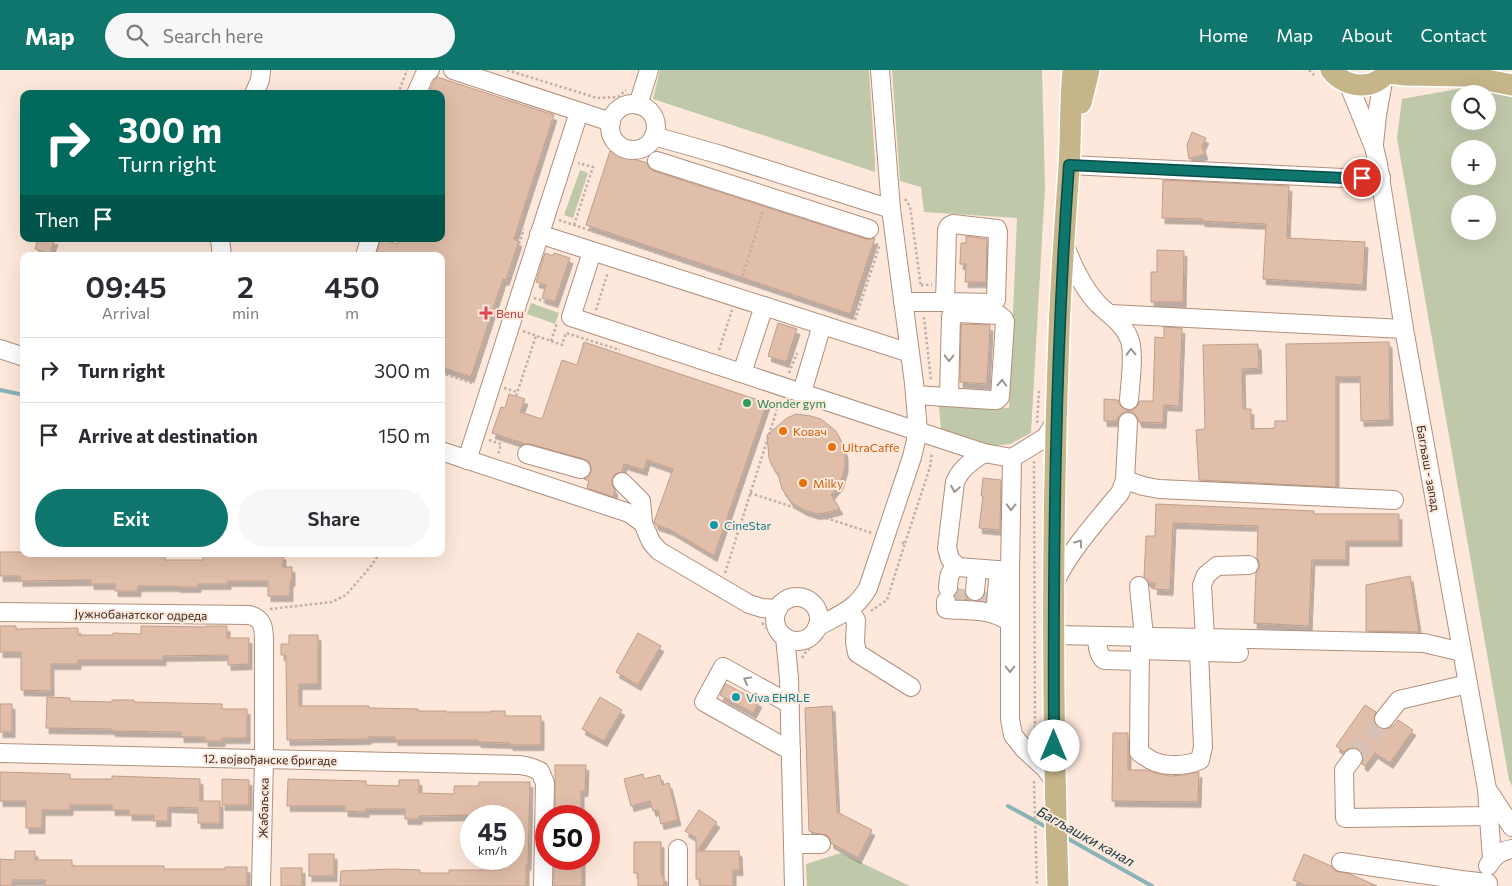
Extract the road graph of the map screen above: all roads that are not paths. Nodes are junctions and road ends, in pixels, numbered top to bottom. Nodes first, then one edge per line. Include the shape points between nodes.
1 (430, 70) edge
2 (453, 70) edge
3 (649, 70) edge
4 (880, 70) edge
5 (1073, 70) edge
6 (1088, 70) edge
7 (1331, 70) edge
8 (1387, 73) edge
9 (1459, 73) edge
10 (1348, 83) junction
11 (1512, 85) edge
12 (418, 90) edge
13 (638, 105) junction
14 (579, 112) junction
15 (611, 122) junction
16 (654, 136) junction
17 (1374, 147) junction
18 (720, 155) junction
19 (657, 161) dead end
20 (1069, 165) junction
21 (1380, 177) junction
22 (713, 179) junction
23 (820, 188) junction
24 (891, 209) junction
25 (814, 211) junction
26 (869, 229) road end
27 (532, 232) junction
28 (1064, 241) junction
29 (592, 252) junction
30 (903, 302) junction
31 (945, 302) junction
32 (764, 306) junction
33 (1110, 314) junction
34 (822, 325) junction
35 (1404, 329) junction
36 (0, 349) edge
37 (910, 353) junction
38 (20, 356) edge
39 (742, 373) junction
40 (802, 392) junction
41 (914, 395) junction
42 (949, 397) junction
43 (1129, 400) dead end
44 (1056, 420) junction
45 (1128, 422) dead end
46 (918, 431) junction
47 (1035, 444) junction
48 (984, 452) junction
49 (445, 453) edge
50 (1012, 458) junction
51 (467, 460) junction
52 (1055, 460) junction
53 (581, 469) dead end
54 (520, 477) junction
55 (1125, 480) junction
56 (622, 482) dead end
57 (1394, 500) dead end
58 (643, 523) junction
59 (1249, 565) dead end
60 (958, 567) junction
61 (993, 570) junction
62 (1054, 585) junction
63 (1139, 586) dead end
64 (748, 604) junction
65 (985, 606) junction
66 (778, 608) junction
67 (0, 612) edge
68 (846, 612) junction
69 (817, 620) junction
70 (787, 635) junction
71 (1054, 635) junction
72 (1098, 636) junction
73 (264, 641) joint
74 (1202, 645) junction
75 (1141, 646) junction
76 (1462, 652) junction
77 (1239, 653) dead end
78 (1468, 684) junction
79 (911, 687) dead end
80 (790, 704) junction
81 (1384, 719) tunnel mouth
82 (791, 751) junction
83 (0, 753) edge
84 (1353, 758) tunnel mouth
85 (264, 759) junction
86 (1055, 782) junction
87 (1487, 789) junction
88 (1489, 816) junction
89 (1512, 828) edge
90 (793, 844) junction
91 (821, 844) dead end
92 (678, 849) dead end
93 (1512, 850) edge
94 (1492, 859) junction
95 (1342, 862) dead end
96 (1488, 884) edge
97 (261, 886) edge
98 (543, 886) edge
99 (678, 886) edge
100 (794, 886) edge
101 (1058, 886) edge

1 - 12 street
2 - 14 street
3 - 13 street
4 - 24 street
5 - 20 main road
6 - 20 main road
7 - 10 main road
8 - 9 main road
8 - 10 main road via 1364,85
8 - 17 street, Багљаш - запад via 1377,115
9 - 11 main road
10 - 17 street, Багљаш - запад
13 - 15 street via 624,106 613,115
13 - 16 street via 653,117
14 - 15 street
14 - 27 street via 546,215
15 - 16 street via 614,139 629,149 646,146
16 - 18 street
17 - 21 street, Багљаш - запад
18 - 22 street
18 - 23 street
19 - 22 street
20 - 21 street
20 - 28 main road
21 - 35 street, Багљаш - запад
22 - 25 street
23 - 24 street
23 - 25 street
24 - 30 street
25 - 26 street
27 - 29 street
27 - 51 street via 510,327
28 - 33 street via 1084,286
28 - 44 main road
29 - 32 street via 738,289
29 - 39 street via 571,317 589,332
30 - 31 street
30 - 37 street
31 - 31 street via 996,300 997,229 949,226
32 - 34 street
32 - 39 street
33 - 35 street
43 -> 33 street via 1130,339
34 - 37 street
34 - 40 street
35 - 76 street, Багљаш - запад
36 - 38 street
37 - 41 street
39 - 40 street
40 - 46 street
41 - 42 street
41 - 46 street
42 -> 42 street via 992,400 1000,397 1005,322 1002,317 956,313 951,316
44 - 47 street via 1046,437
44 - 52 main road
45 - 55 street
46 - 48 street
46 - 68 street via 868,588 861,600
47 - 50 street
47 - 52 street via 1046,445
48 - 50 street
48 -> 60 street via 962,469 955,482 947,548 950,559
49 - 51 street
50 -> 61 street
51 - 54 street
52 - 62 main road
53 - 54 street via 528,451
54 - 58 street via 629,513
55 - 57 street via 1159,489
62 -> 55 street via 1077,545 1120,493
56 - 58 street via 640,501
58 - 64 street via 650,542 659,551
59 - 74 street via 1217,566 1206,575 1202,585
60 - 61 street
60 - 65 street via 952,598
61 - 65 street
61 - 65 street
62 - 71 main road
63 - 75 street
64 - 66 street
64 - 70 street
65 -> 86 street via 1013,735
66 - 69 street via 786,600 807,600 815,608
66 - 70 street via 776,614
67 - 73 street, Јужнобанатског одреда via 252,615 263,625
68 - 69 street
68 - 79 street via 856,620 857,653
69 - 70 street via 810,636
70 - 80 street
71 - 72 street
71 - 86 main road
72 - 75 street
72 - 75 street via 1098,650 1104,660
73 - 85 street, Жабаљска
74 - 75 street
74 - 75 street via 1203,747 1200,760 1191,764 1164,764 1139,752
74 - 76 street via 1424,643
74 - 77 street
76 - 78 street, Багљаш - запад
78 - 81 street via 1399,700
78 - 87 street, Багљаш - запад
80 - 82 street
80 -> 82 street via 723,667 704,702
82 - 90 street
83 - 85 street, 12. војвођанске бригаде
84 - 88 street via 1344,770 1345,818
85 - 97 street, Жабаљска
85 - 98 street, 12. војвођанске бригаде via 520,765 540,771 545,783
86 - 101 main road
87 - 88 street, Багљаш - запад
87 - 89 street, Багљаш - запад
88 - 94 street, Багљаш - запад
90 - 91 street
90 - 100 street
92 - 99 street
93 - 94 street via 1497,854
94 - 96 street, Багљаш - запад via 1486,874
95 - 96 street

